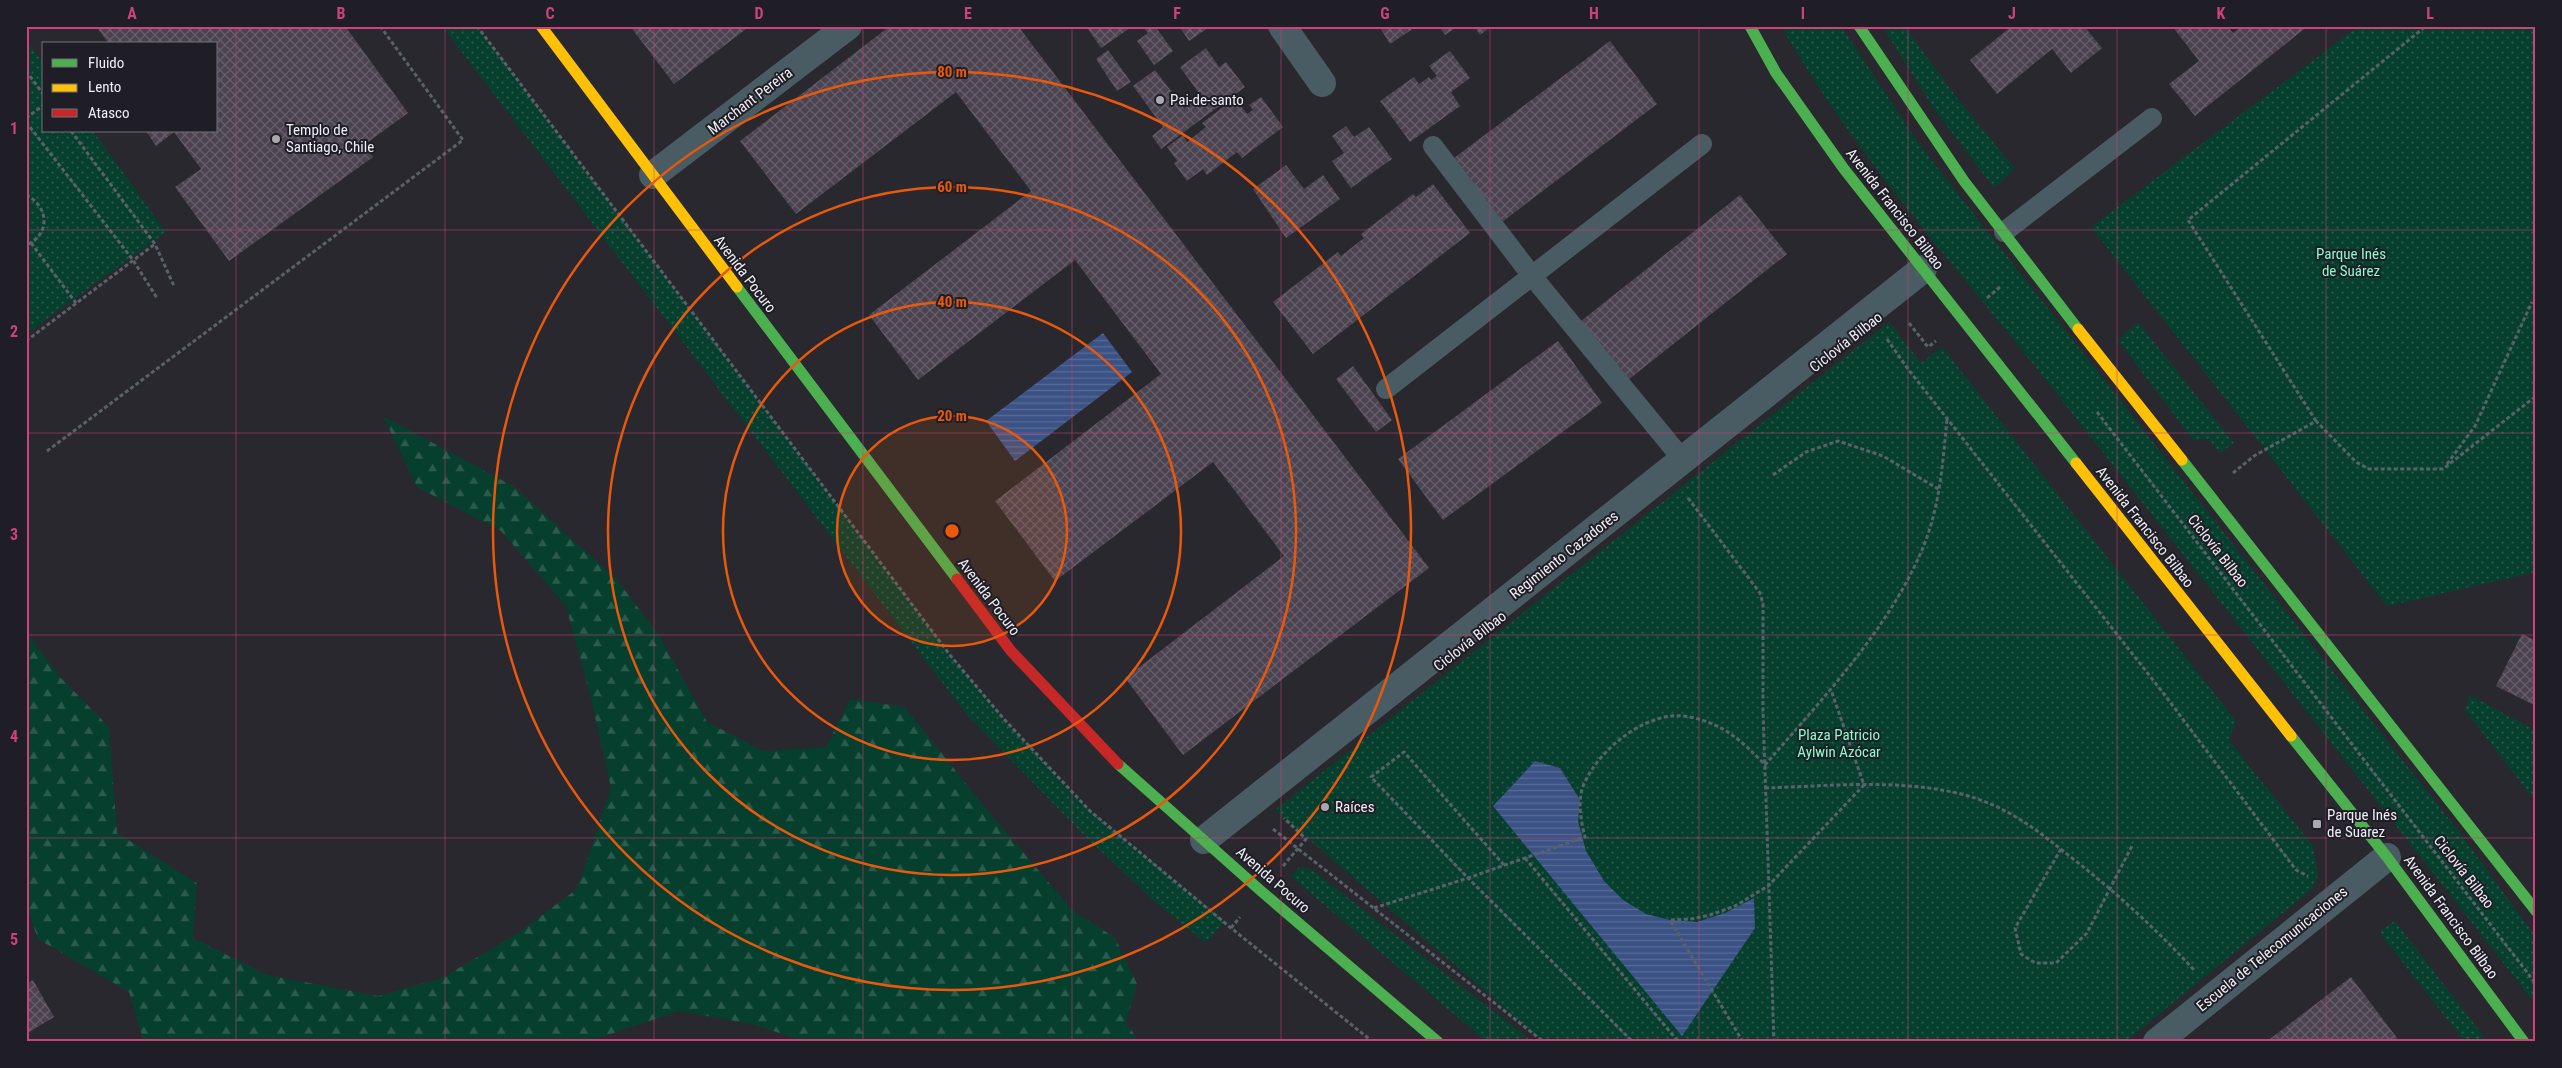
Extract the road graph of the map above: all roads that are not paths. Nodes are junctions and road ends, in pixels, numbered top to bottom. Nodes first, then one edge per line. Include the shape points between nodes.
1 (541, 26) edge
2 (848, 26) edge
3 (1282, 26) edge
4 (1750, 26) edge
5 (1859, 26) edge
6 (1322, 83) dead end
7 (2152, 118) dead end
8 (1702, 144) dead end
9 (1433, 146) dead end
10 (652, 175) junction
11 (2004, 232) junction
12 (1923, 269) junction
13 (1532, 276) junction
14 (1386, 389) dead end
15 (1675, 466) junction
16 (1204, 840) junction
17 (2388, 857) junction
18 (2536, 911) edge
19 (1438, 1042) edge
20 (2157, 1042) edge
21 (2524, 1042) edge

1 - 10 main road, Avenida Pocuro
2 - 10 street, Marchant Pereira
3 - 6 street
4 - 12 main road, Avenida Francisco Bilbao via 1809,122
5 - 11 main road via 1921,122
7 - 11 lane
8 - 13 lane
9 - 13 lane
10 - 16 main road, Avenida Pocuro via 1011,651 1104,750
11 - 18 main road
12 - 15 street, Regimiento Cazadores
12 - 17 main road, Avenida Francisco Bilbao
13 - 14 lane
13 - 15 lane
15 - 16 street, Regimiento Cazadores
16 - 19 main road, Avenida Pocuro
17 - 20 street, Escuela de Telecomunicaciones
17 - 21 main road, Avenida Francisco Bilbao

